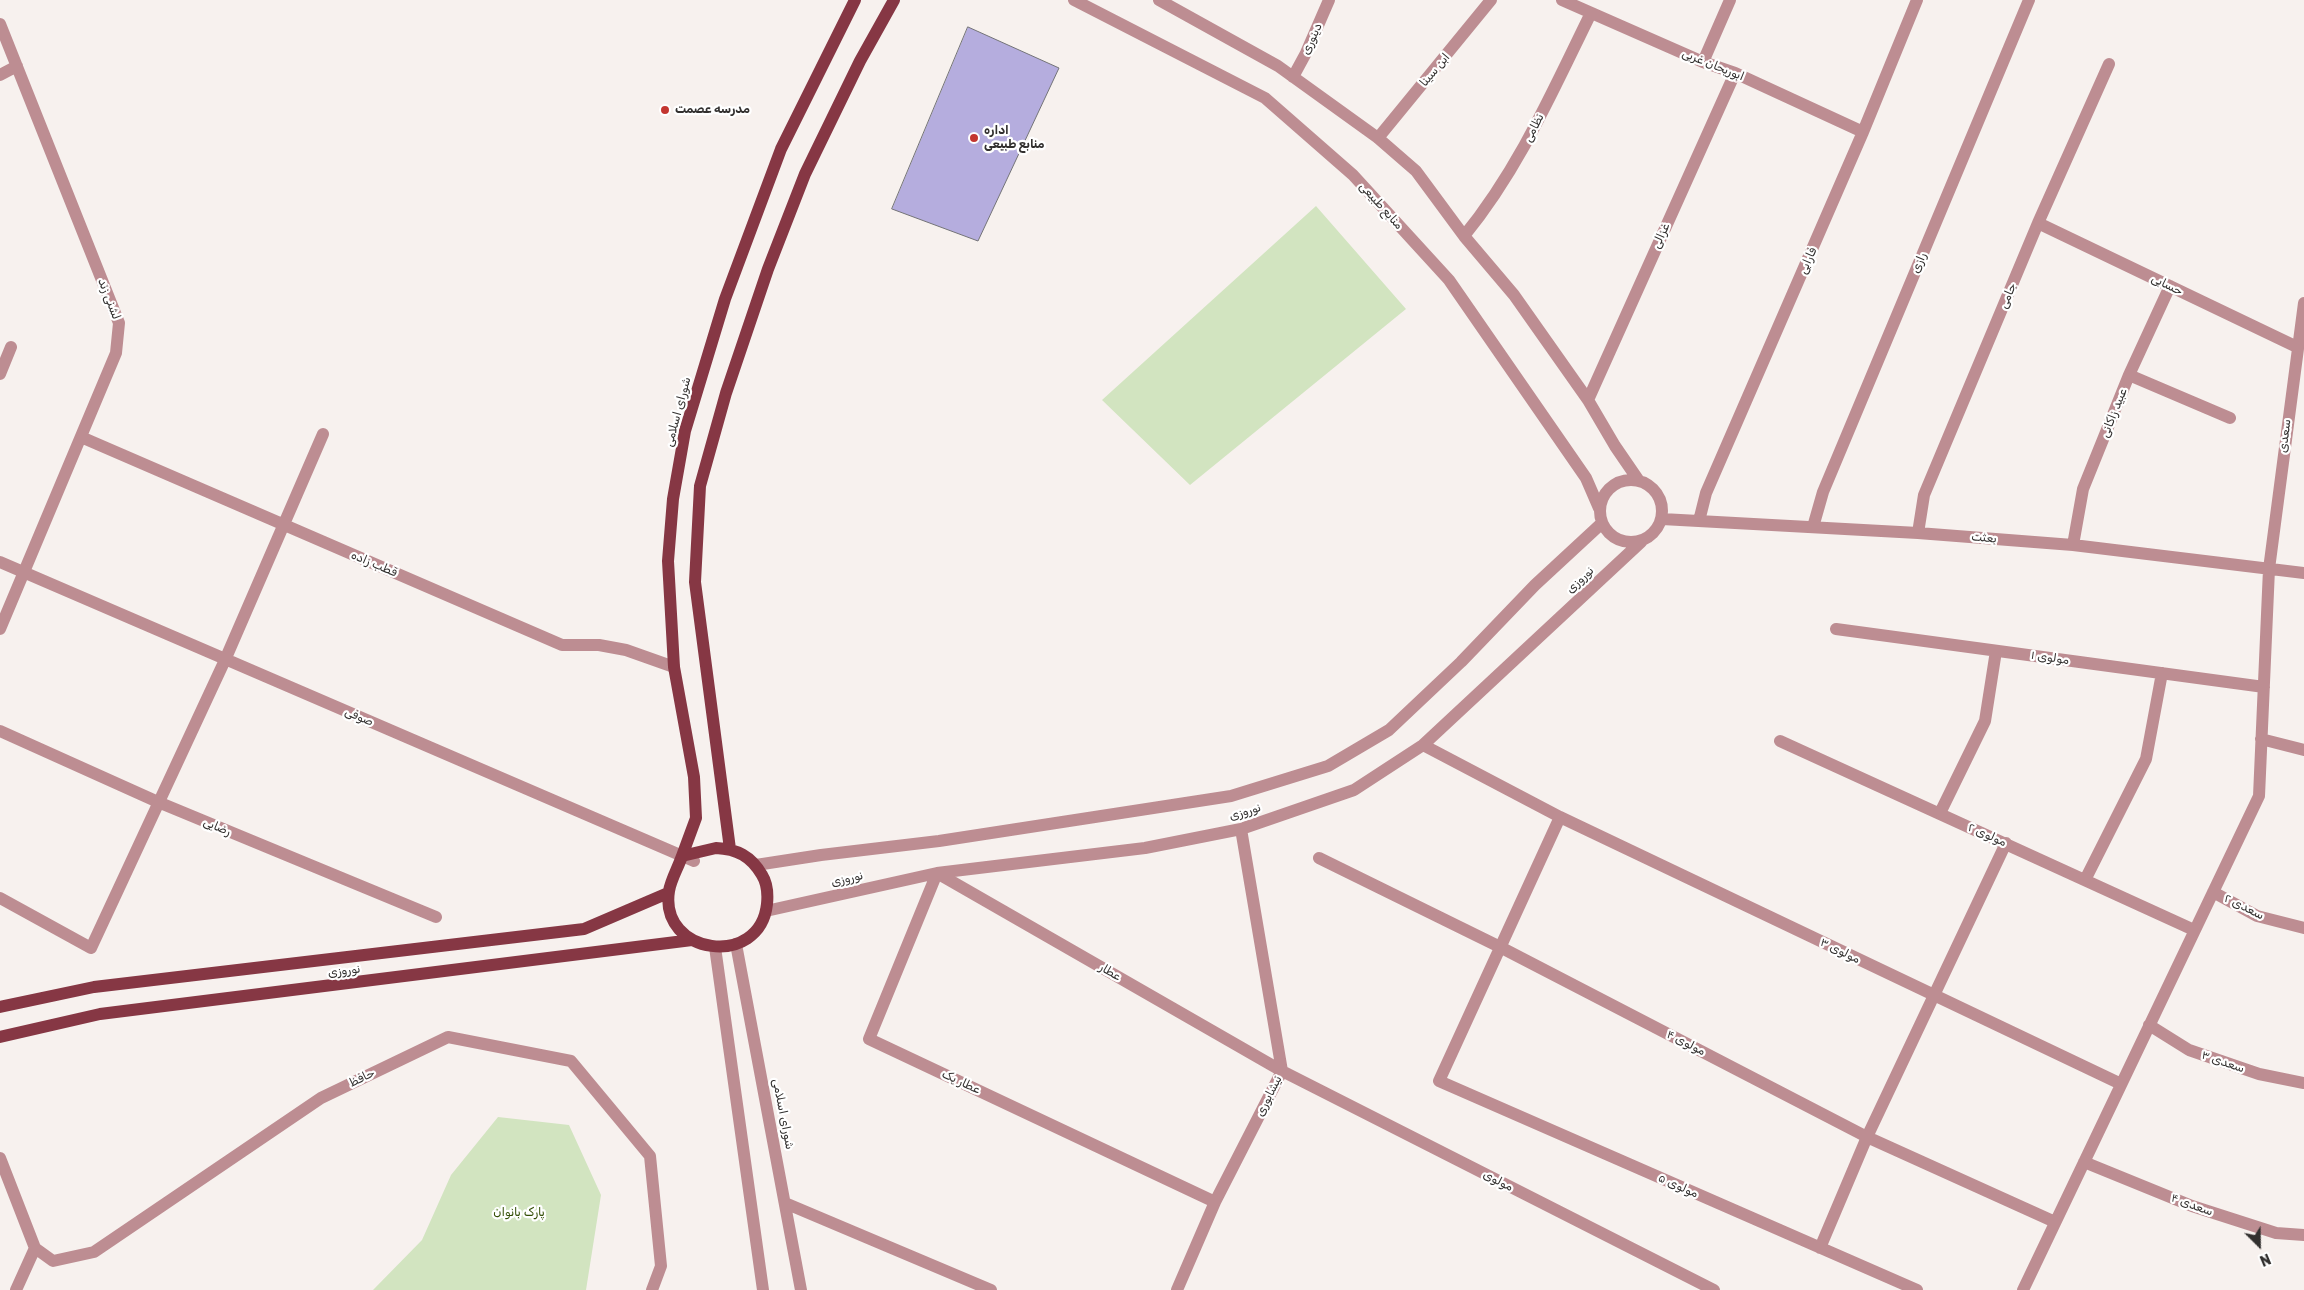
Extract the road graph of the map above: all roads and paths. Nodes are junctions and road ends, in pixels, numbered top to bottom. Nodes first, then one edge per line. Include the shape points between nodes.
1 (855, 0) edge
2 (894, 0) edge
3 (1074, 0) edge
4 (1159, 0) edge
5 (1330, 0) edge
6 (1491, 0) edge
7 (1562, 0) edge
8 (1730, 0) edge
9 (1917, 0) edge
10 (2029, 0) edge
11 (1591, 13) junction
12 (0, 24) edge
13 (1704, 62) junction
14 (2109, 64) dead end
15 (17, 66) junction
16 (1735, 72) junction
17 (0, 75) edge
18 (1293, 77) junction
19 (1863, 132) junction
20 (1378, 138) junction
21 (2038, 223) junction
22 (1464, 236) junction
23 (2170, 286) junction
24 (2304, 303) edge
25 (11, 347) dead end
26 (2296, 347) junction
27 (0, 374) edge
28 (2129, 375) junction
29 (1588, 400) junction
30 (2230, 418) dead end
31 (323, 434) dead end
32 (81, 437) junction
33 (1639, 480) junction
34 (1600, 508) junction
35 (1662, 519) junction
36 (1699, 521) junction
37 (1602, 524) junction
38 (283, 525) junction
39 (1813, 527) junction
40 (1918, 533) junction
41 (1641, 542) junction
42 (2072, 545) junction
43 (0, 562) edge
44 (2268, 569) junction
45 (24, 573) junction
46 (2304, 573) edge
47 (0, 629) edge
48 (1836, 630) dead end
49 (1996, 651) junction
50 (225, 660) junction
51 (674, 667) junction
52 (2162, 673) junction
53 (2264, 687) junction
54 (0, 730) edge
55 (2261, 739) junction
56 (1780, 741) dead end
57 (1423, 745) junction
58 (2304, 750) edge
59 (158, 802) junction
60 (1940, 813) junction
61 (1560, 817) junction
62 (1241, 828) junction
63 (2006, 843) junction
64 (730, 849) junction
65 (1319, 858) dead end
66 (688, 859) junction
67 (756, 865) junction
68 (937, 873) junction
69 (2086, 880) junction
70 (2213, 892) junction
71 (668, 893) junction
72 (0, 898) edge
73 (766, 911) junction
74 (436, 918) dead end
75 (2304, 928) edge
76 (2194, 930) junction
77 (692, 940) junction
78 (736, 944) junction
79 (715, 947) junction
80 (1500, 947) junction
81 (1933, 996) junction
82 (0, 1007) edge
83 (2149, 1025) junction
84 (0, 1037) edge
85 (1282, 1072) junction
86 (2304, 1083) edge
87 (2121, 1084) junction
88 (1867, 1137) junction
89 (0, 1158) edge
90 (2084, 1162) junction
91 (2, 1172) edge
92 (1215, 1202) junction
93 (785, 1203) junction
94 (2055, 1222) junction
95 (2304, 1235) edge
96 (35, 1248) junction
97 (1820, 1248) junction
98 (16, 1290) edge
99 (652, 1290) edge
100 (763, 1290) edge
101 (801, 1290) edge
102 (991, 1290) edge
103 (1178, 1290) edge
104 (1714, 1290) edge
105 (1916, 1290) edge
106 (2023, 1290) edge

1 - 51 main road, شورای اسلامی via 782,150 725,299 685,431 673,499 668,561
2 - 64 main road via 860,61 806,174 768,269 726,393 700,486 695,582
3 - 34 street, منابع طبیعی via 1264,98 1353,175 1449,280 1586,478
4 - 18 street
5 - 18 street, دینوری
6 - 20 street, ابن سینا
7 - 11 street, ابوریحان غربی
8 - 13 street
9 - 19 street, فارابی
10 - 39 street, رازی via 1823,492
11 - 13 street, ابوریحان غربی
11 - 22 street, نظامی via 1526,144 1487,208
12 - 15 street, لشنی زند
13 - 16 street, ابوریحان غربی
14 - 21 street, جامی
15 - 17 street
15 - 32 street, لشنی زند via 119,323 116,354
16 - 19 street, ابوریحان غربی
16 - 29 street, غزالی
18 - 20 street
19 - 36 street, فارابی via 1706,493
20 - 22 street via 1416,171
21 - 23 street, حسابی
21 - 40 street, جامی via 1924,494
22 - 29 street via 1514,295
23 - 26 street, حسابی
23 - 28 street, عبید زاکانی
24 - 26 street, سعدی
25 - 27 street
26 - 44 street, سعدی
28 - 30 street
28 - 42 street, عبید زاکانی via 2083,489
29 - 33 street
31 - 38 street
32 - 38 street, قطب زاده
32 - 45 street, لشنی زند
33 - 34 street via 1613,485 1604,495
33 - 35 street via 1658,495 1663,507
34 - 37 street
35 - 36 street, بعثت
35 - 41 street via 1658,529
36 - 39 street, بعثت
37 - 41 street via 1611,536 1625,542
37 - 67 street, نوروزی via 1534,585 1461,662 1389,730 1328,766 1231,796 939,841
38 - 50 street
38 - 51 street, قطب زاده via 562,645 599,645 626,650
39 - 40 street, بعثت
40 - 42 street, بعثت
41 - 57 street, نوروزی
42 - 44 street, بعثت
43 - 45 street, صوفی
44 - 46 street, بعثت
44 - 53 street, سعدی
45 - 47 street, لشنی زند
45 - 50 street, صوفی
48 - 49 street, مولوی ۱
49 - 52 street, مولوی ۱
49 - 60 street via 1985,721
50 - 59 street
50 - 66 street, صوفی
51 - 66 main road, شورای اسلامی via 696,801
52 - 53 street, مولوی ۱
52 - 69 street via 2146,759
53 - 55 street, سعدی
54 - 59 street, رضایی
55 - 58 street
55 - 70 street, سعدی via 2258,796
56 - 60 street, مولوی ۲
57 - 61 street, مولوی ۳
57 - 62 street, نوروزی via 1354,790
59 - 72 street via 91,948
59 - 74 street, رضایی
60 - 63 street, مولوی ۲
61 - 80 street
61 - 81 street, مولوی ۳
62 - 68 street, نوروزی via 1146,848
62 - 85 street, نیشابوری
63 - 69 street, مولوی ۲
63 - 81 street
64 - 66 main road via 716,848
64 - 67 main road via 744,854
65 - 80 street, مولوی ۴
66 - 71 main road via 671,879
67 - 73 main road via 765,879
68 - 73 street, نوروزی
68 - 85 street, عطار
68 - 92 street, عطار یک via 869,1039
69 - 76 street, مولوی ۲
70 - 75 street, سعدی ۲ via 2257,916
70 - 76 street, سعدی
71 - 77 main road via 674,920 681,932
71 - 82 main road, نوروزی via 584,929 94,987
73 - 78 main road via 750,936
76 - 83 street, سعدی
77 - 79 main road
77 - 84 main road, نوروزی via 100,1014
78 - 79 main road
78 - 93 street, شورای اسلامی
79 - 100 street
80 - 88 street, مولوی ۴
80 - 97 street, مولوی ۵ via 1439,1081
81 - 87 street, مولوی ۳
81 - 88 street
83 - 86 street, سعدی ۳ via 2189,1050 2259,1074
83 - 87 street, سعدی
85 - 92 street, نیشابوری
85 - 104 street, مولوی
87 - 90 street, سعدی
88 - 94 street, مولوی ۴
88 - 97 street
89 - 91 street
90 - 94 street, سعدی
90 - 95 street, سعدی ۴ via 2192,1206 2276,1233
91 - 96 street
92 - 103 street, نیشابوری
93 - 101 street, شورای اسلامی
93 - 102 street
94 - 106 street, سعدی
96 - 98 street
96 - 99 street, حافظ via 53,1261 94,1252 321,1098 448,1037 571,1061 650,1156 661,1266
97 - 105 street, مولوی ۵

